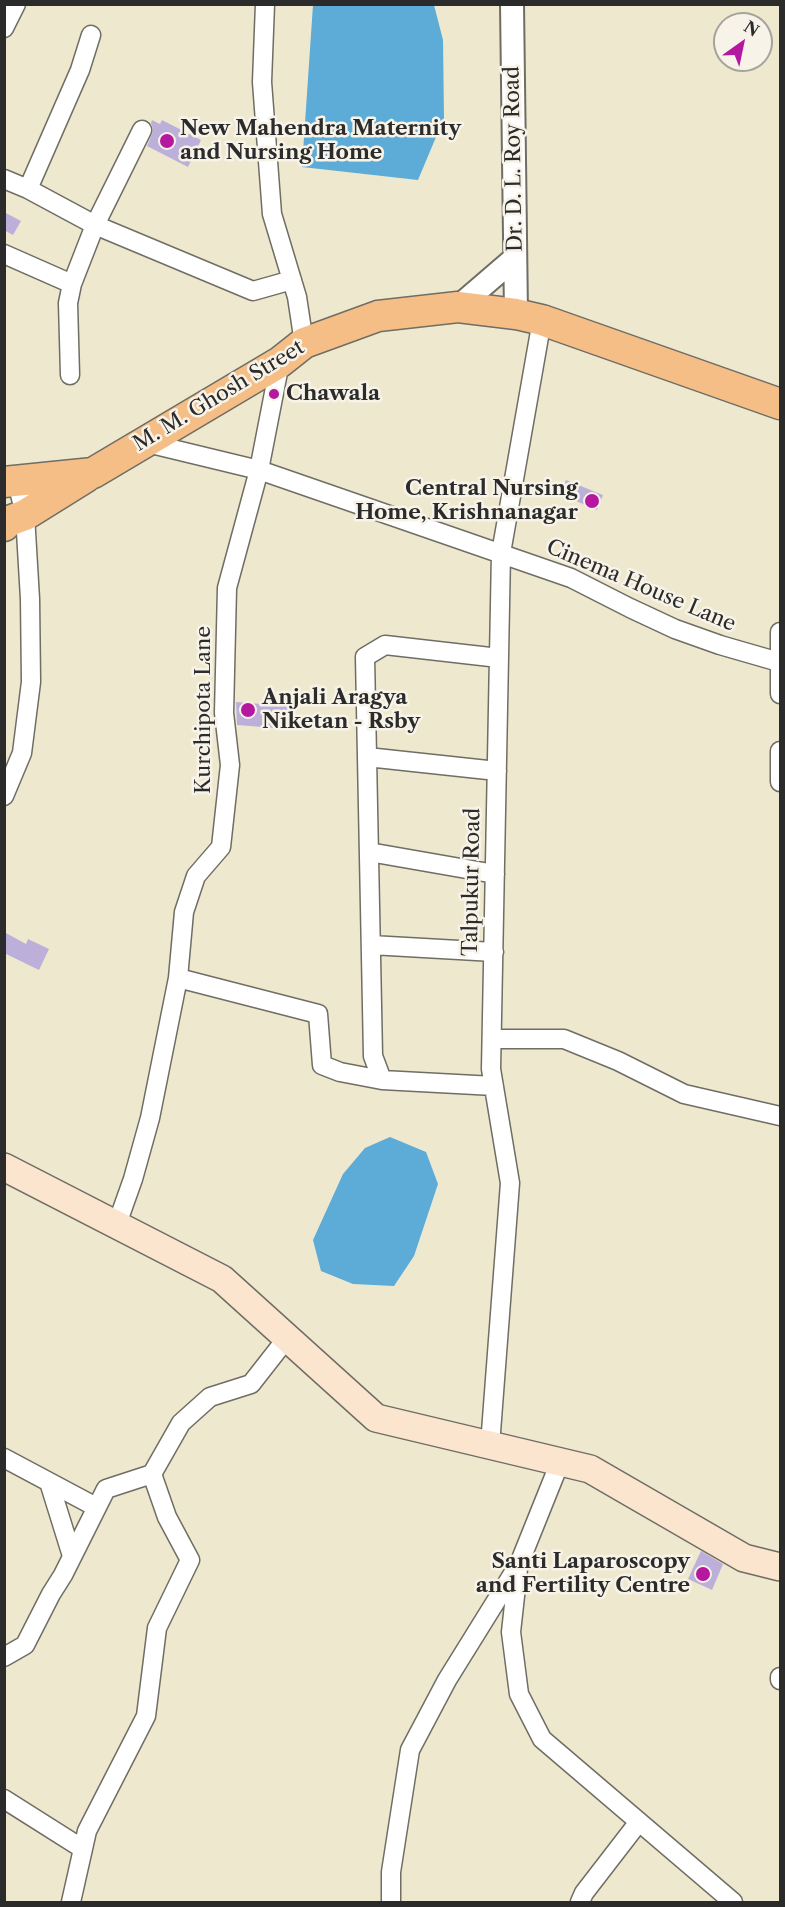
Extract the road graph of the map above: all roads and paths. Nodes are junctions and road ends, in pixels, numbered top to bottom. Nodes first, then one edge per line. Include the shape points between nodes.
1 (16, 4) edge
2 (265, 4) edge
3 (512, 4) edge
4 (4, 28) edge
5 (91, 35) dead end
6 (142, 130) dead end
7 (4, 179) edge
8 (28, 189) junction
9 (95, 225) junction
10 (4, 254) edge
11 (515, 258) junction
12 (292, 280) junction
13 (72, 284) junction
14 (458, 307) junction
15 (529, 317) junction
16 (304, 343) junction
17 (280, 362) junction
18 (69, 375) dead end
19 (780, 404) edge
20 (143, 442) junction
21 (259, 470) junction
22 (93, 473) junction
23 (11, 482) edge
24 (15, 521) edge
25 (501, 553) junction
26 (780, 632) edge
27 (499, 658) junction
28 (779, 662) edge
29 (780, 694) edge
30 (780, 751) edge
31 (367, 757) junction
32 (497, 771) junction
33 (780, 782) edge
34 (4, 796) edge
35 (369, 852) junction
36 (495, 874) junction
37 (371, 945) junction
38 (494, 952) junction
39 (178, 978) junction
40 (492, 1039) junction
41 (382, 1080) junction
42 (494, 1086) junction
43 (780, 1116) edge
44 (4, 1167) edge
45 (117, 1224) junction
46 (287, 1338) junction
47 (490, 1445) junction
48 (4, 1458) edge
49 (560, 1462) junction
50 (152, 1474) junction
51 (49, 1482) junction
52 (96, 1507) junction
53 (72, 1556) junction
54 (519, 1564) junction
55 (780, 1567) edge
56 (4, 1657) edge
57 (4, 1799) edge
58 (638, 1823) junction
59 (83, 1849) junction
60 (71, 1902) edge
61 (391, 1902) edge
62 (580, 1902) edge
63 (733, 1902) edge

1 - 4 street
2 - 12 street via 262,82 272,214
3 - 11 street, Dr. D. L. Roy Road
5 - 8 street via 80,70
6 - 9 street
7 - 8 street
8 - 9 street
9 - 12 street via 253,291
9 - 13 street
10 - 13 street
11 - 14 street
11 - 15 street, Dr. D. L. Roy Road
12 - 16 street
13 - 18 street via 68,303
14 - 15 main road, M. M. Ghosh Street
14 - 16 main road, M. M. Ghosh Street via 378,316
15 - 19 main road, M. M. Ghosh Street
15 - 25 street, Talpukur Road
16 - 17 main road, M. M. Ghosh Street
17 - 20 main road, M. M. Ghosh Street
17 - 21 street, Kurchipota Lane
20 - 21 street, Cinema House Lane
20 - 22 main road, M. M. Ghosh Street
21 - 25 street, Cinema House Lane
21 - 39 street, Kurchipota Lane via 227,588 224,713 230,765 221,848 196,876 184,912
22 - 23 main road, M. M. Ghosh Street
22 - 24 main road
23 - 24 street
24 - 34 street via 30,599 31,682 22,753
25 - 27 street, Talpukur Road
25 - 28 street, Cinema House Lane via 571,578 675,629
26 - 28 street
27 - 31 street via 384,645 365,657
27 - 32 street, Talpukur Road
28 - 29 street
30 - 33 street
31 - 32 street
31 - 35 street
32 - 36 street, Talpukur Road
35 - 36 street
35 - 37 street
36 - 38 street, Talpukur Road
37 - 38 street
37 - 41 street via 373,1056
38 - 40 street, Talpukur Road
39 - 41 street via 318,1014 322,1065
39 - 45 street, Kurchipota Lane via 150,1118
40 - 42 street, Talpukur Road
40 - 43 street via 564,1039 684,1094
41 - 42 street
42 - 47 street, Talpukur Road via 510,1183
44 - 45 main road
45 - 46 main road via 222,1279
46 - 47 main road via 376,1418
46 - 50 street via 251,1384 210,1396 181,1423
47 - 49 main road
48 - 51 street
49 - 54 street
49 - 55 main road via 591,1469 744,1558
50 - 52 street via 106,1489
50 - 59 street via 167,1517 190,1560 157,1628 146,1716 87,1831
51 - 52 street
51 - 53 street
52 - 53 street
53 - 56 street via 25,1645
54 - 58 street via 512,1632 519,1694 542,1739
54 - 61 street via 447,1680 410,1750 391,1872
57 - 59 street
58 - 62 street
58 - 63 street
59 - 60 street

